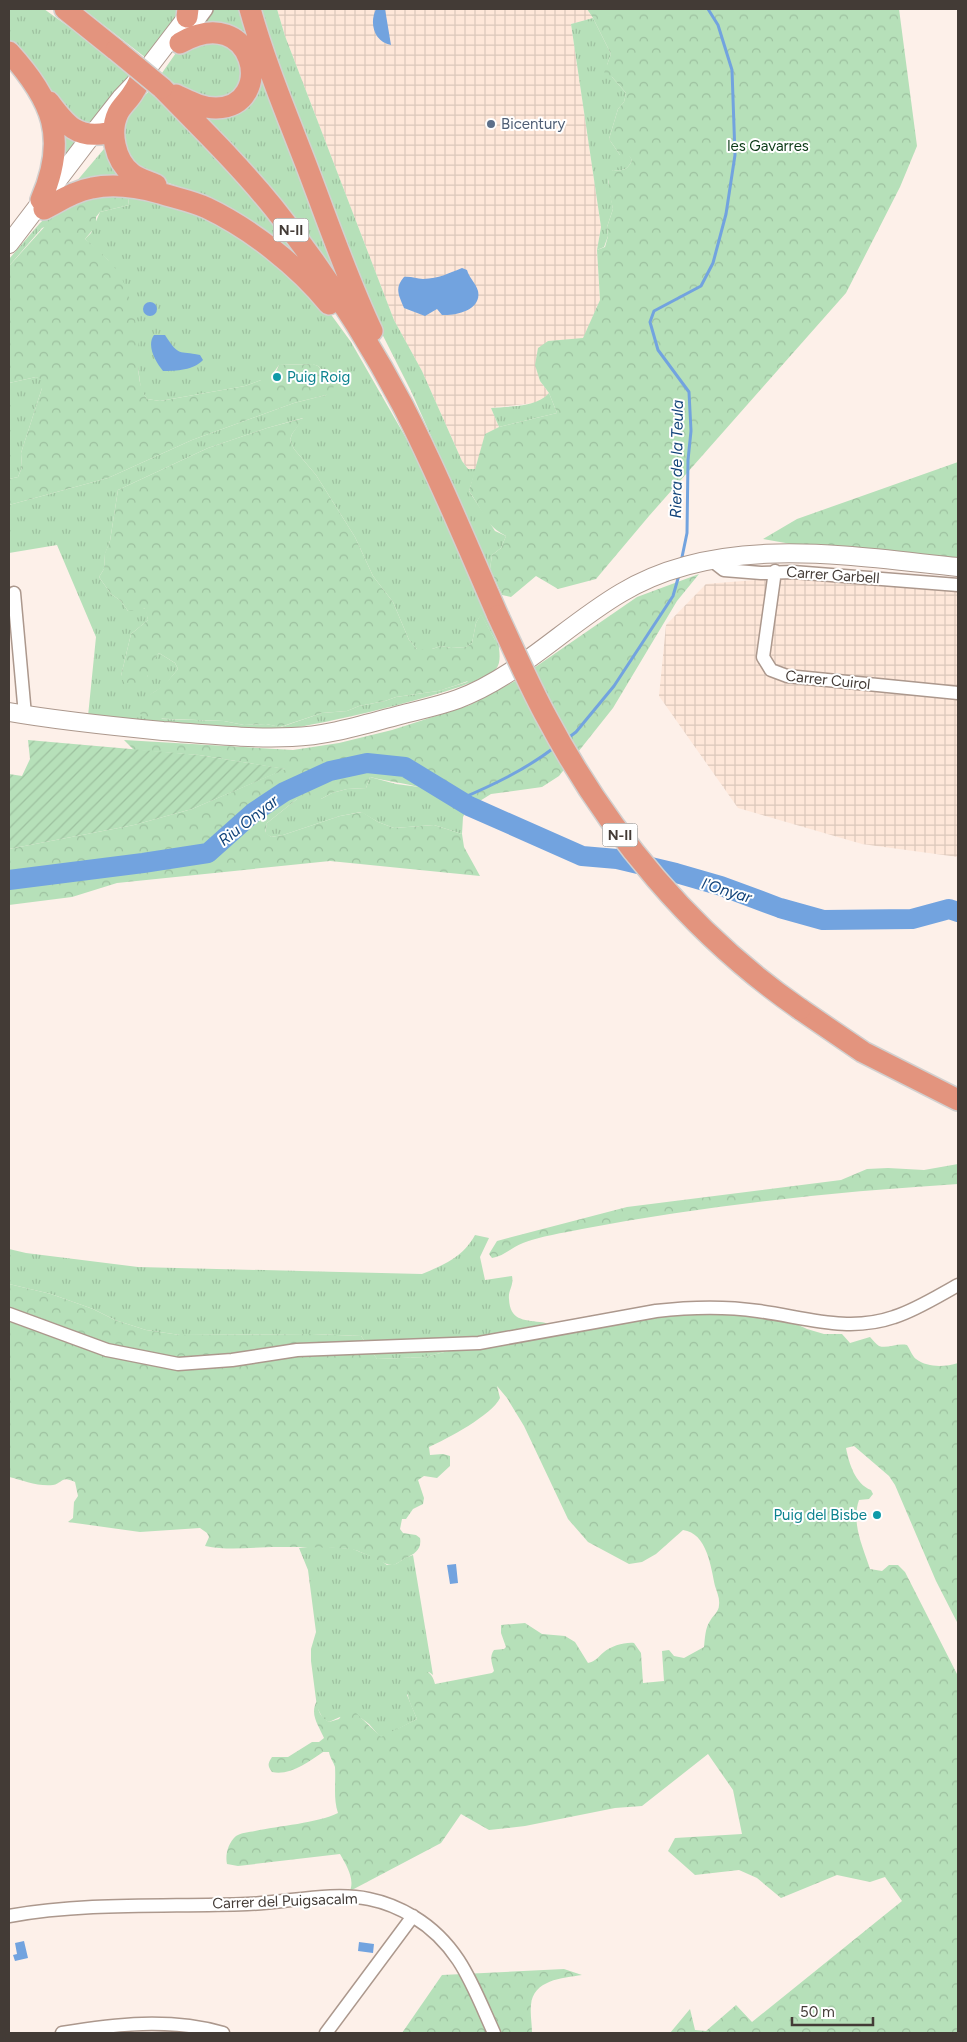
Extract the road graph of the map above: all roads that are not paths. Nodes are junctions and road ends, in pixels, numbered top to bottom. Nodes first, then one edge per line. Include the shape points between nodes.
1 (66, 9) edge
2 (250, 9) edge
3 (193, 11) edge
4 (180, 43) junction
5 (9, 52) edge
6 (30, 76) junction
7 (141, 77) joint
8 (162, 88) junction
9 (105, 130) junction
10 (177, 198) junction
11 (42, 205) junction
12 (9, 245) edge
13 (395, 392) junction
14 (409, 418) junction
15 (710, 559) junction
16 (958, 567) edge
17 (774, 571) junction
18 (958, 585) edge
19 (14, 593) dead end
20 (958, 692) edge
21 (17, 714) edge
22 (958, 1100) edge
23 (958, 1285) edge
24 (9, 1314) edge
25 (9, 1916) edge
26 (413, 1916) junction
27 (62, 2033) edge
28 (223, 2033) edge
29 (326, 2033) edge
30 (494, 2033) edge

1 - 8 highway, N-II, bridge
2 - 14 highway via 351,283 398,383
3 - 4 street
3 - 7 main road
4 - 8 highway via 198,33 212,31 230,35 248,54 252,66 250,82 237,100 216,108 200,106
4 - 9 main road
5 - 6 highway
6 - 9 highway via 71,127 81,133
6 - 11 highway via 47,109 55,137 53,168
7 - 9 highway via 134,92
8 - 13 highway, N-II via 218,144 291,230 350,316
9 - 10 highway via 126,168
9 - 11 main road
10 - 11 highway via 132,187 98,186
10 - 13 highway via 221,216 292,265 324,298 374,371
11 - 12 main road
13 - 14 highway, N-II
14 - 22 highway, N-II, bridge via 546,717 590,792 632,850 680,906 740,963 863,1052
15 - 16 main road via 795,553
15 - 17 street, Carrer Garbell via 724,570
15 - 21 main road via 660,574 623,592 504,676 475,692 328,732 295,737 251,737 68,722
17 - 18 street, Carrer Garbell
17 - 20 street, Carrer Cuirol via 763,657 771,670 787,676
19 - 21 street
23 - 24 street via 894,1317 865,1323 827,1324 757,1311 683,1308 656,1310 479,1343 297,1350 178,1364 107,1350
25 - 26 street, Carrer del Puigsacalm via 93,1906 249,1904 343,1897 368,1898
26 - 29 street
26 - 30 street, Carrer del Puigsacalm via 444,1940 462,1962
27 - 28 street via 126,2024 157,2024

